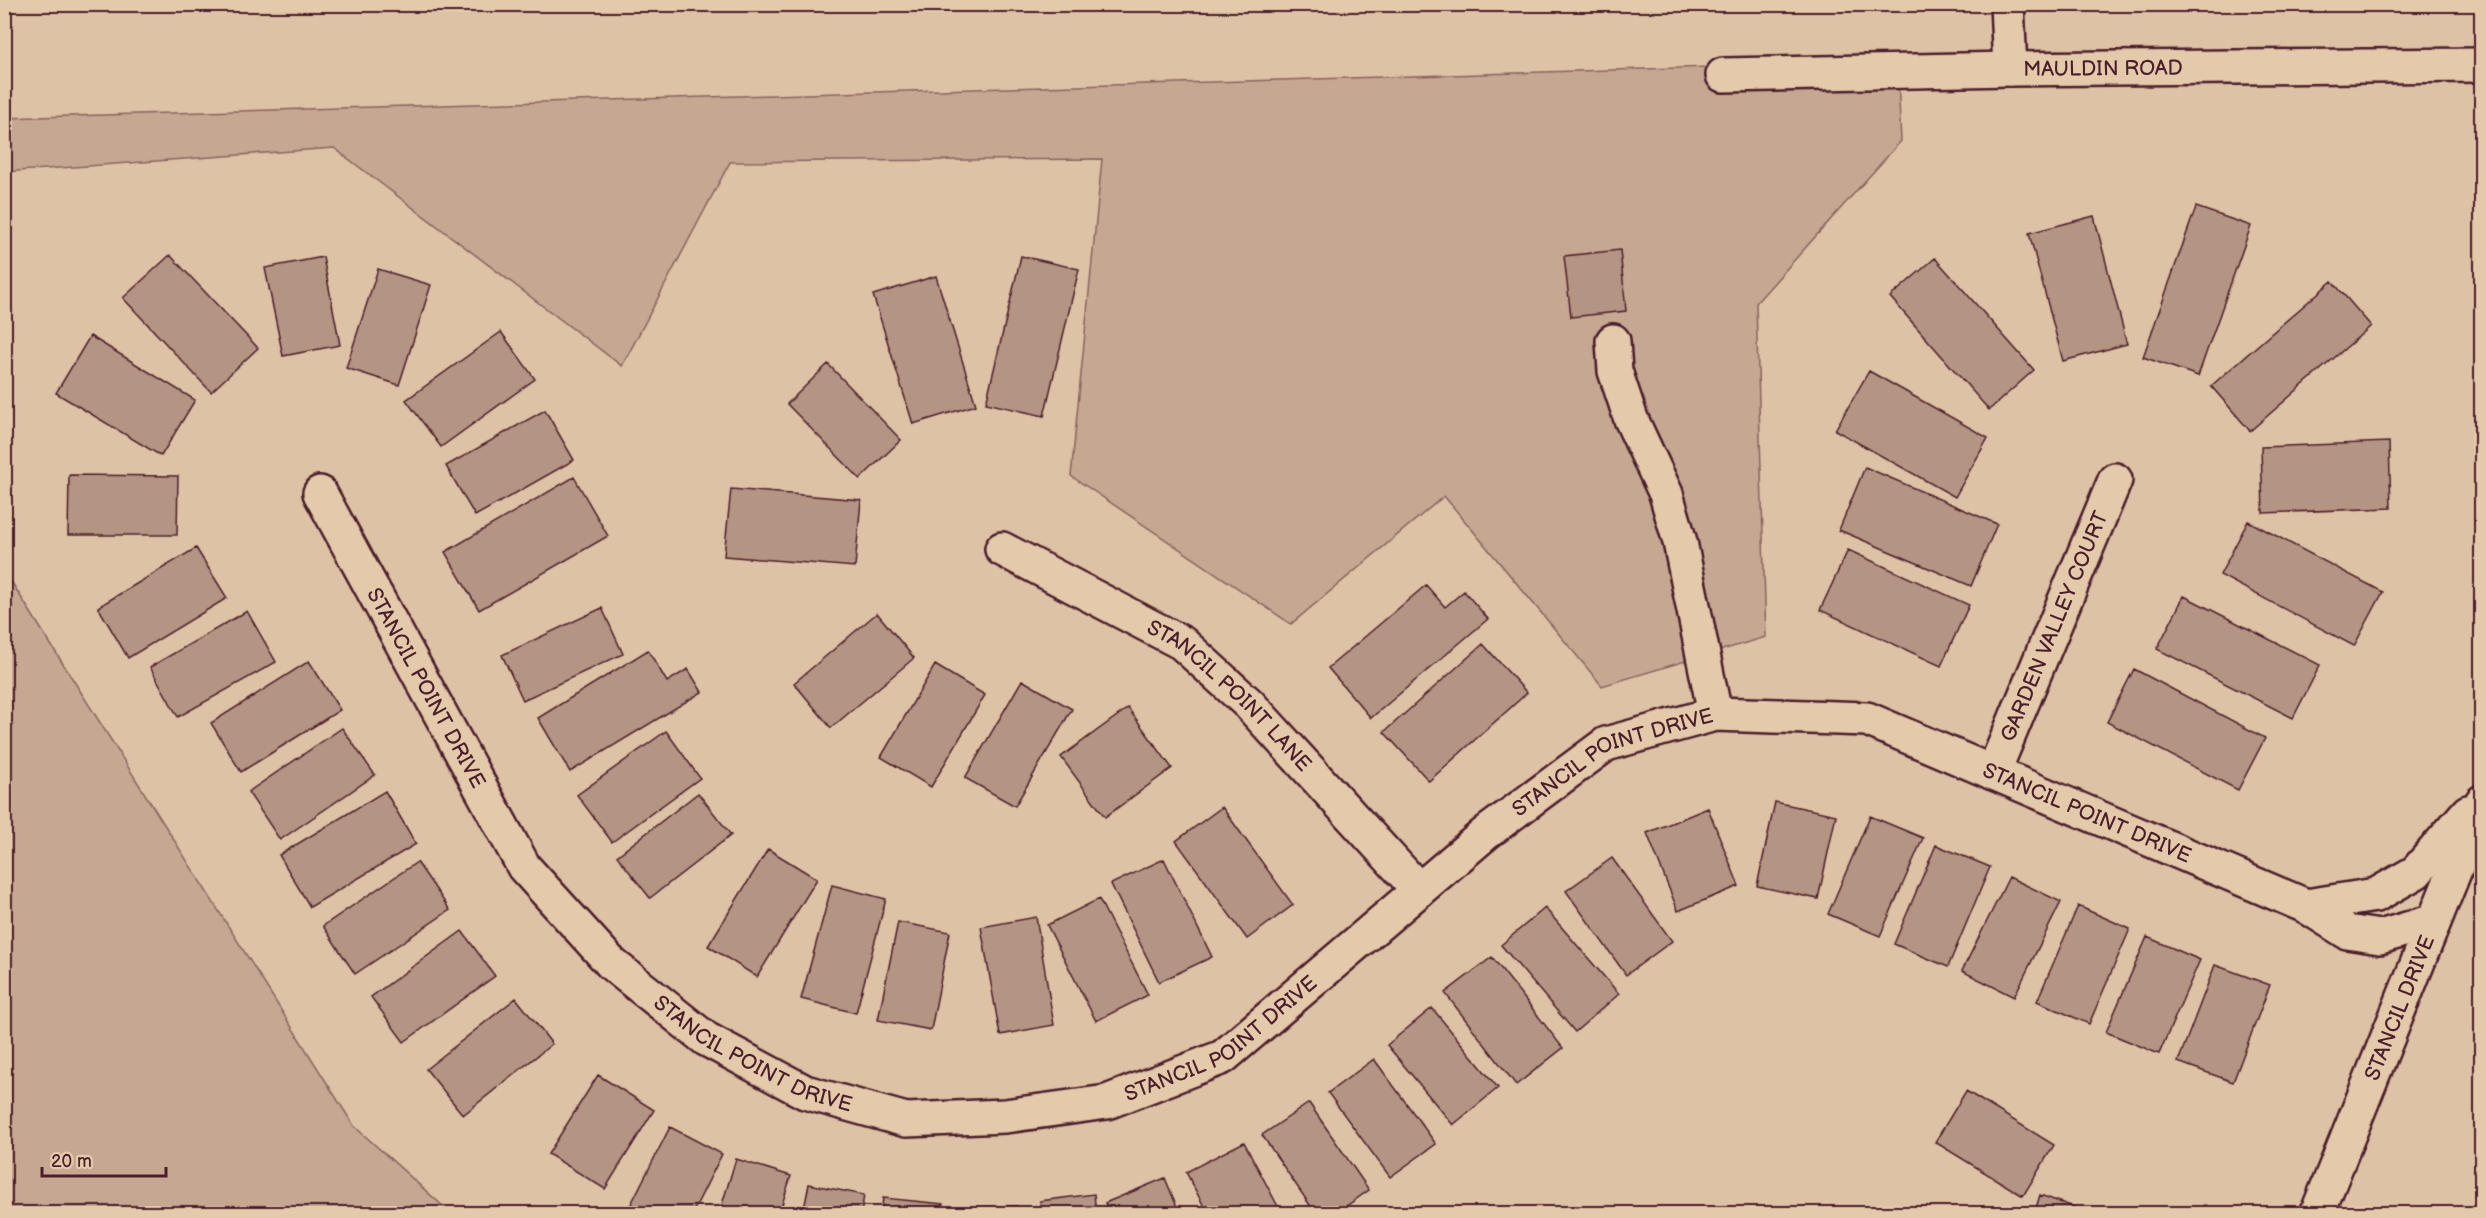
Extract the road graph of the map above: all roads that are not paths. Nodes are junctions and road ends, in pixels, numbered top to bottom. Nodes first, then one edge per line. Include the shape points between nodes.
1 (2007, 4) edge
2 (2481, 66) edge
3 (2010, 69) junction
4 (1723, 75) dead end
5 (1613, 341) dead end
6 (2115, 480) dead end
7 (320, 493) dead end
8 (1002, 549) dead end
9 (1715, 714) junction
10 (1993, 773) junction
11 (2481, 797) edge
12 (2481, 802) edge
13 (1419, 890) junction
14 (2306, 906) junction
15 (2434, 921) junction
16 (2317, 1214) edge

1 - 3 street
2 - 3 street, MAULDIN ROAD
3 - 4 street, MAULDIN ROAD
5 - 9 street via 1615,370 1631,419 1666,494 1680,542
6 - 10 street, GARDEN VALLEY COURT
7 - 13 street, STANCIL POINT DRIVE via 524,867 612,964 706,1039 805,1092 906,1120 1005,1116 1107,1102 1223,1058
8 - 13 street, STANCIL POINT LANE via 1182,643 1249,704
9 - 10 street, STANCIL POINT DRIVE via 1867,719
9 - 13 street, STANCIL POINT DRIVE via 1606,744 1486,833
10 - 14 street, STANCIL POINT DRIVE
11 - 14 street via 2416,872 2376,895
12 - 15 street, STANCIL DRIVE
14 - 15 street, STANCIL POINT DRIVE via 2347,932 2380,937
15 - 16 street, STANCIL DRIVE

